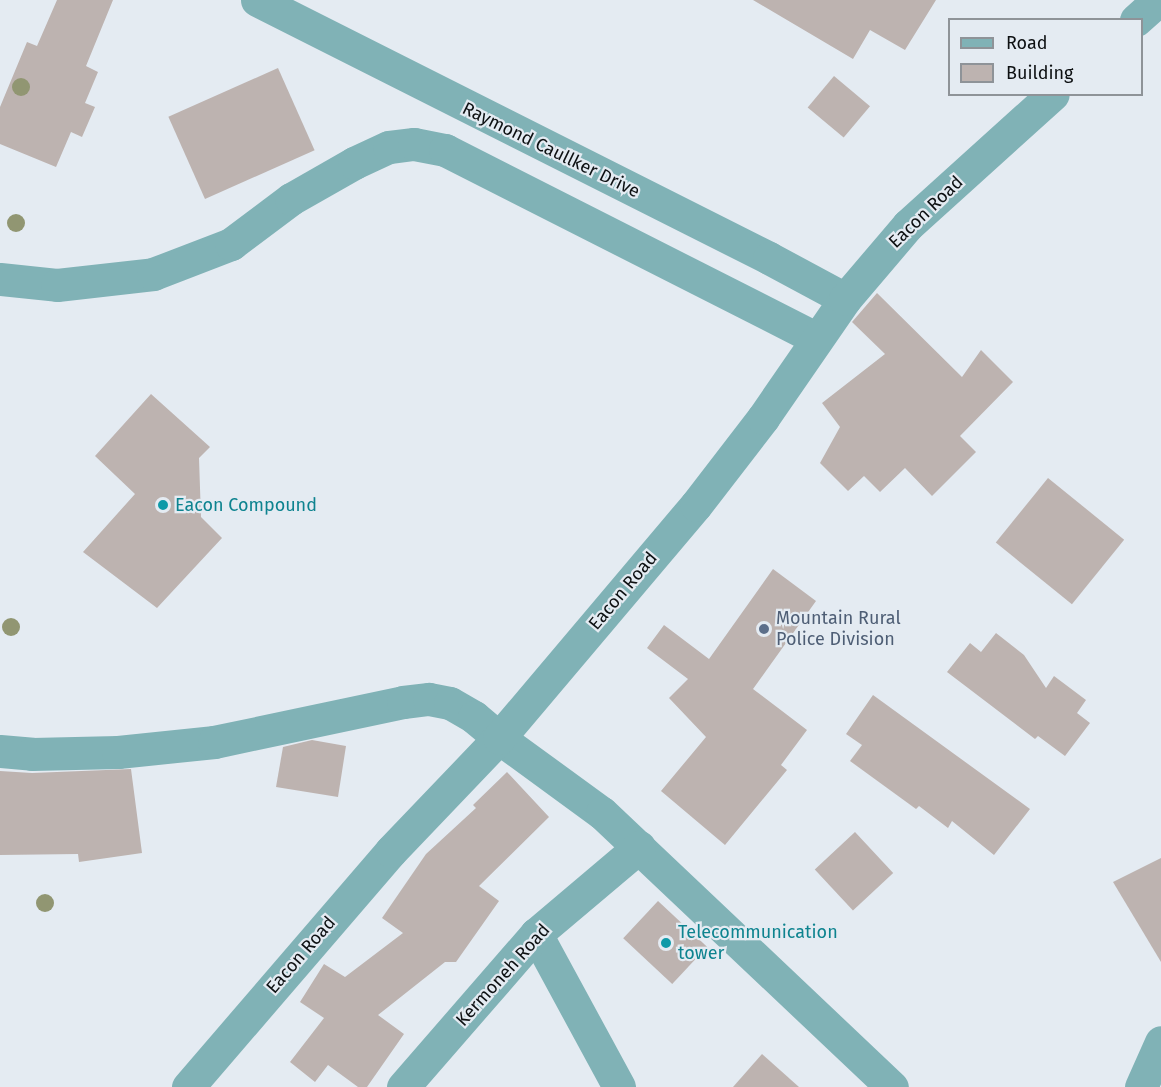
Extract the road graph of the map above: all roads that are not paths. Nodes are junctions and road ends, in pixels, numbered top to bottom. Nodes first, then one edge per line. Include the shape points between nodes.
1 (257, 0) edge
2 (1158, 0) edge
3 (1138, 18) edge
4 (1051, 96) edge
5 (0, 279) edge
6 (845, 299) junction
7 (816, 339) junction
8 (499, 738) junction
9 (0, 751) edge
10 (639, 847) junction
11 (536, 934) junction
12 (1161, 1042) edge
13 (188, 1087) edge
14 (403, 1087) edge
15 (619, 1087) edge
16 (892, 1087) edge
17 (1141, 1087) edge

1 - 6 street, Raymond Caullker Drive
2 - 3 street
4 - 6 street, Eacon Road via 908,225
5 - 7 street via 57,285 153,274 231,244 291,199 354,163 389,147 414,144 445,150
6 - 7 street, Eacon Road
7 - 8 street, Eacon Road via 763,418 696,505
8 - 9 street via 450,703 429,699 214,742 118,752
8 - 10 street via 603,813
8 - 13 street, Eacon Road via 391,851
10 - 11 street, Kermoneh Road
10 - 16 street
11 - 14 street, Kermoneh Road
11 - 15 street
12 - 17 street

